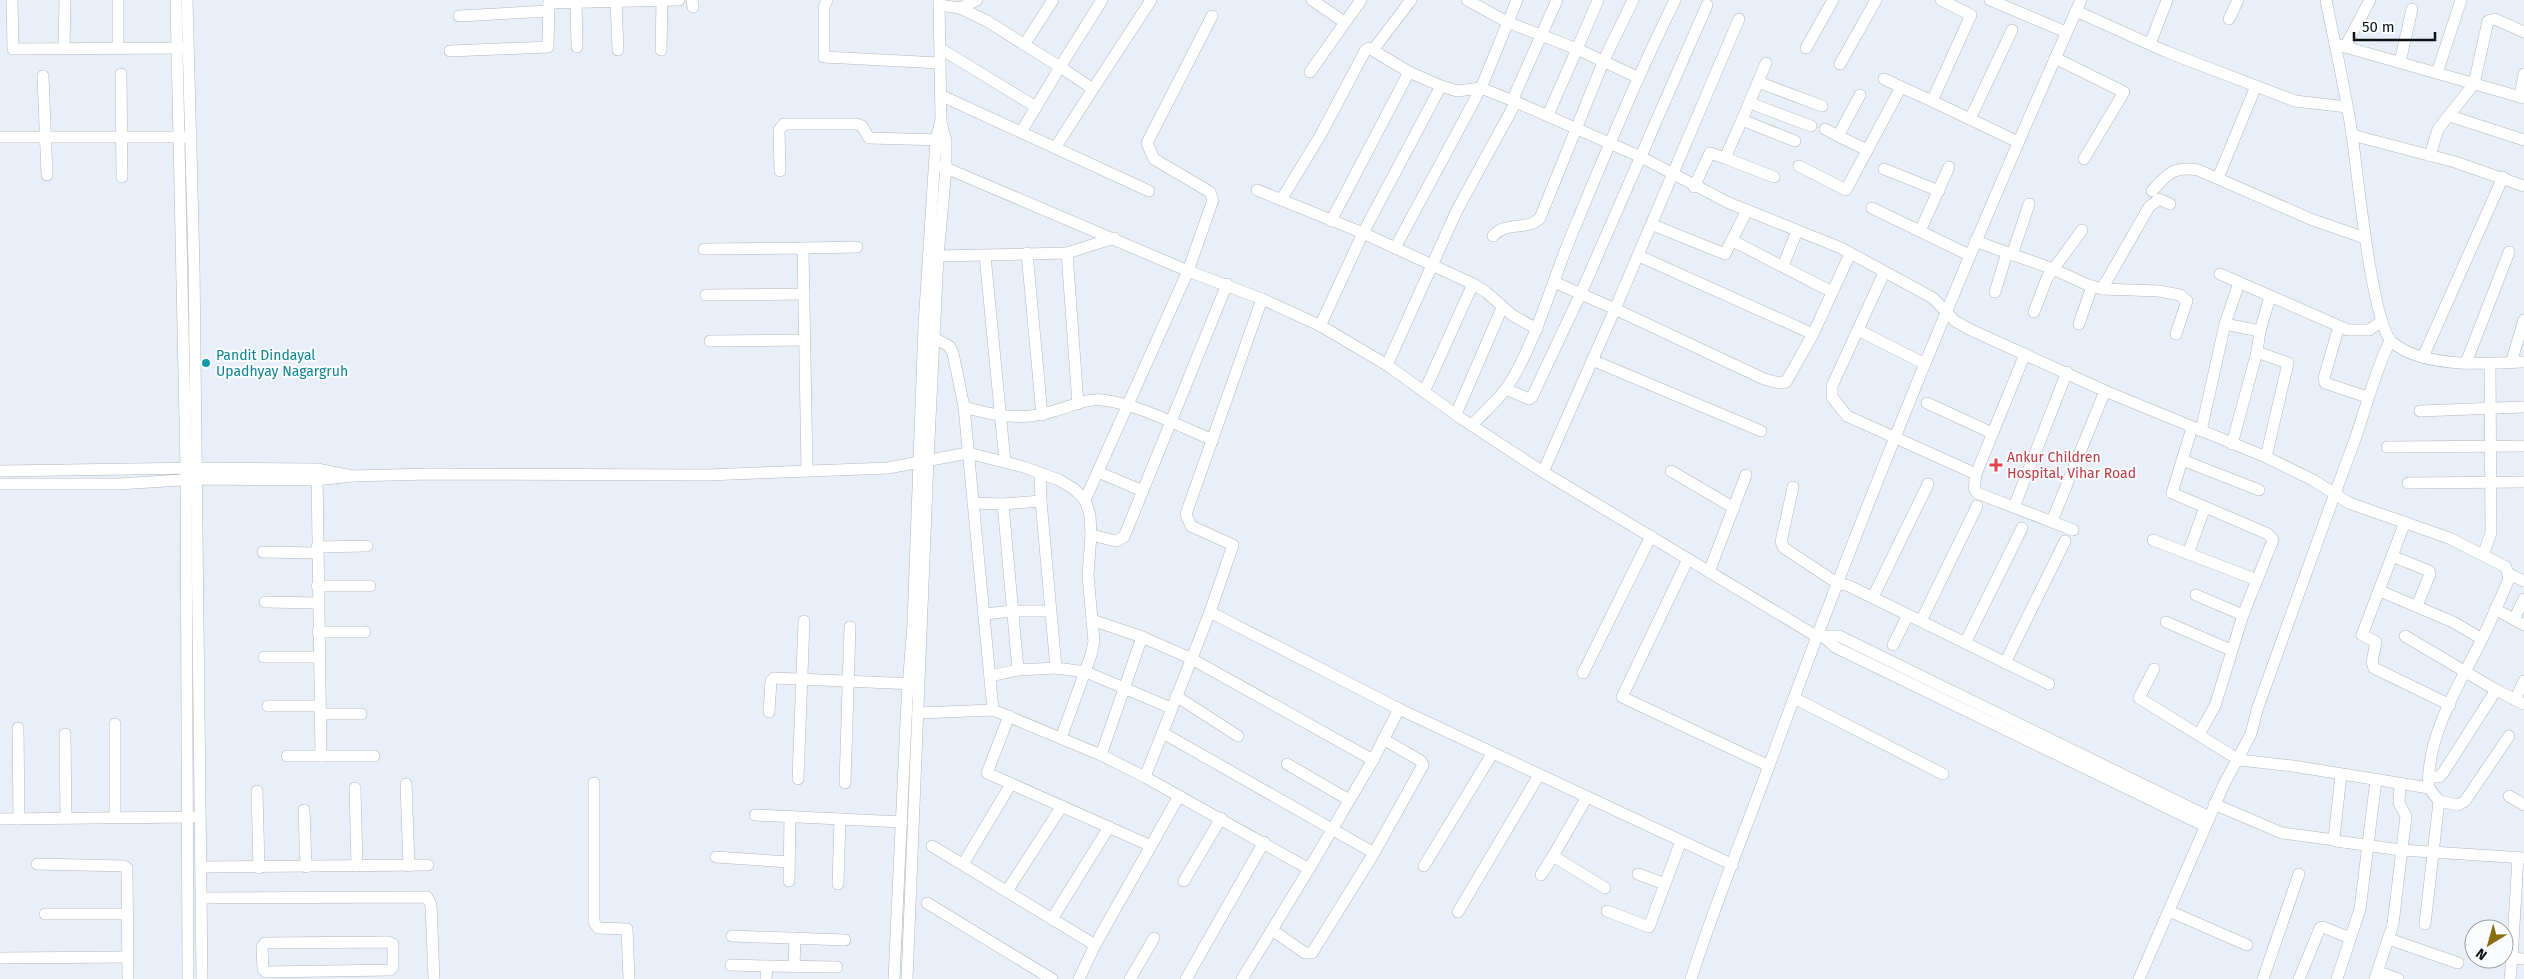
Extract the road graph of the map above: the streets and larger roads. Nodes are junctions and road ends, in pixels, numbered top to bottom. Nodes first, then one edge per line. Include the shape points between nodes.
1 (12, 0) edge
2 (65, 0) edge
3 (118, 0) edge
4 (176, 0) edge
5 (187, 0) edge
6 (662, 0) edge
7 (678, 0) edge
8 (827, 0) edge
9 (977, 0) edge
10 (1053, 0) edge
11 (1102, 0) edge
12 (1151, 0) edge
13 (1312, 0) edge
14 (1361, 0) edge
15 (1411, 0) edge
16 (1468, 0) edge
17 (1517, 0) edge
18 (1557, 0) edge
19 (1598, 0) edge
20 (1633, 0) edge
21 (1674, 0) edge
22 (1833, 0) edge
23 (1876, 0) edge
24 (1941, 0) edge
25 (1990, 0) edge
26 (2167, 0) edge
27 (2238, 0) edge
28 (2326, 0) edge
29 (2370, 0) edge
30 (2461, 0) edge
31 (616, 1) edge
32 (576, 2) junction
33 (939, 3) edge
34 (549, 5) edge
35 (1706, 5) dead end
36 (2078, 5) edge
37 (960, 8) junction
38 (2412, 9) dead end
39 (459, 16) dead end
40 (1212, 16) dead end
41 (1739, 19) dead end
42 (2229, 19) dead end
43 (1344, 22) junction
44 (1507, 22) junction
45 (2012, 30) dead end
46 (2066, 32) junction
47 (2524, 32) edge
48 (1541, 36) junction
49 (2150, 44) junction
50 (1024, 45) junction
51 (2340, 46) junction
52 (577, 47) dead end
53 (64, 48) junction
54 (118, 48) junction
55 (182, 48) junction
56 (1806, 48) dead end
57 (941, 49) junction
58 (1577, 49) junction
59 (450, 50) dead end
60 (618, 50) dead end
61 (661, 50) dead end
62 (1373, 50) junction
63 (2055, 58) junction
64 (1604, 60) junction
65 (2400, 62) junction
66 (940, 63) junction
67 (1766, 63) dead end
68 (1840, 64) dead end
69 (1060, 67) junction
70 (1310, 72) dead end
71 (1409, 72) junction
72 (2437, 73) junction
73 (121, 74) dead end
74 (2524, 74) edge
75 (43, 76) dead end
76 (1637, 77) junction
77 (1884, 79) dead end
78 (1758, 82) junction
79 (2474, 84) junction
80 (1441, 86) junction
81 (2256, 86) junction
82 (1902, 87) junction
83 (1481, 88) junction
84 (1093, 89) junction
85 (940, 95) junction
86 (1860, 95) dead end
87 (2522, 97) edge
88 (1514, 101) junction
89 (1932, 101) junction
90 (1750, 103) junction
91 (1822, 106) dead end
92 (1036, 107) junction
93 (2347, 107) junction
94 (1548, 115) junction
95 (2450, 116) junction
96 (1970, 119) junction
97 (1742, 120) junction
98 (1811, 126) dead end
99 (1576, 129) junction
100 (1825, 129) dead end
101 (1021, 132) junction
102 (2352, 135) junction
103 (1838, 136) junction
104 (0, 137) edge
105 (46, 137) junction
106 (121, 137) junction
107 (184, 137) junction
108 (941, 140) junction
109 (2524, 140) edge
110 (1796, 141) dead end
111 (2018, 142) junction
112 (1609, 143) junction
113 (1055, 148) junction
114 (1867, 150) junction
115 (2430, 156) junction
116 (1641, 157) junction
117 (1726, 158) junction
118 (2084, 159) dead end
119 (1799, 166) dead end
120 (940, 167) junction
121 (1949, 167) dead end
122 (1884, 169) dead end
123 (780, 171) dead end
124 (1672, 174) junction
125 (47, 175) dead end
126 (122, 177) dead end
127 (1774, 177) dead end
128 (2503, 177) junction
129 (2218, 178) junction
130 (2524, 186) edge
131 (1694, 187) junction
132 (1257, 190) dead end
133 (1939, 191) junction
134 (2152, 191) dead end
135 (1149, 192) dead end
136 (1281, 200) junction
137 (2029, 204) dead end
138 (2170, 204) dead end
139 (1872, 208) dead end
140 (1747, 210) junction
141 (1331, 221) junction
142 (1653, 224) junction
143 (2082, 230) dead end
144 (1797, 231) junction
145 (1920, 231) junction
146 (1363, 233) junction
147 (1494, 236) dead end
148 (1114, 238) junction
149 (2365, 238) junction
150 (1733, 241) junction
151 (1975, 241) junction
152 (857, 247) dead end
153 (803, 248) junction
154 (1396, 248) junction
155 (704, 249) dead end
156 (2509, 252) dead end
157 (1027, 253) junction
158 (1067, 253) junction
159 (1850, 254) junction
160 (2010, 254) junction
161 (1969, 255) junction
162 (938, 256) junction
163 (985, 256) junction
164 (1639, 256) junction
165 (1431, 265) junction
166 (1783, 266) junction
167 (2053, 269) junction
168 (1188, 271) junction
169 (1884, 273) junction
170 (2220, 274) dead end
171 (1554, 282) junction
172 (2239, 283) junction
173 (1227, 284) junction
174 (1473, 284) junction
175 (2097, 288) junction
176 (1832, 292) junction
177 (1995, 292) dead end
178 (1581, 293) junction
179 (804, 294) junction
180 (706, 295) dead end
181 (2270, 297) junction
182 (1262, 299) junction
183 (1502, 308) junction
184 (1616, 309) junction
185 (1945, 312) junction
186 (2034, 312) dead end
187 (2524, 320) edge
188 (2382, 321) junction
189 (2079, 324) dead end
190 (2225, 324) junction
191 (1320, 326) junction
192 (1537, 328) junction
193 (1858, 330) junction
194 (2260, 331) junction
195 (2337, 333) dead end
196 (1813, 334) junction
197 (2176, 334) dead end
198 (936, 339) junction
199 (805, 340) junction
200 (710, 341) dead end
201 (2390, 341) junction
202 (2257, 352) junction
203 (2025, 354) junction
204 (2423, 357) junction
205 (1592, 360) junction
206 (2524, 362) edge
207 (1923, 363) junction
208 (2466, 363) junction
209 (2511, 363) junction
210 (1387, 365) junction
211 (2490, 365) junction
212 (2067, 372) junction
213 (1506, 389) junction
214 (2106, 390) junction
215 (1424, 392) junction
216 (2367, 397) junction
217 (1927, 403) dead end
218 (1078, 404) junction
219 (1128, 406) junction
220 (964, 407) junction
221 (2524, 407) edge
222 (2491, 408) junction
223 (2420, 411) dead end
224 (1456, 414) junction
225 (1042, 415) junction
226 (1002, 417) junction
227 (1171, 423) junction
228 (1472, 425) junction
229 (2196, 429) junction
230 (1761, 431) dead end
231 (1992, 433) junction
232 (1894, 437) junction
233 (1213, 440) junction
234 (2232, 444) junction
235 (2491, 446) junction
236 (2524, 446) edge
237 (2387, 447) dead end
238 (968, 453) junction
239 (2266, 457) junction
240 (2182, 460) junction
241 (923, 461) junction
242 (1005, 462) junction
243 (0, 471) edge
244 (807, 471) junction
245 (1671, 471) dead end
246 (1098, 472) junction
247 (1543, 472) junction
248 (191, 473) junction
249 (1040, 473) junction
250 (317, 474) junction
251 (1976, 474) junction
252 (1746, 475) dead end
253 (2491, 482) junction
254 (2524, 482) edge
255 (2408, 483) dead end
256 (0, 484) edge
257 (1928, 484) dead end
258 (1792, 487) dead end
259 (2259, 490) dead end
260 (1143, 491) junction
261 (2334, 493) junction
262 (1085, 500) junction
263 (1041, 501) junction
264 (973, 503) junction
265 (1003, 504) junction
266 (1977, 506) dead end
267 (2014, 507) junction
268 (1734, 508) junction
269 (2205, 508) junction
270 (2052, 521) junction
271 (2406, 522) junction
272 (2022, 528) dead end
273 (2073, 530) dead end
274 (1091, 535) junction
275 (1651, 536) junction
276 (2153, 540) dead end
277 (2065, 541) dead end
278 (367, 546) dead end
279 (317, 550) junction
280 (263, 552) dead end
281 (2188, 554) junction
282 (2483, 555) junction
283 (2392, 556) junction
284 (1688, 559) junction
285 (1709, 572) junction
286 (2509, 574) junction
287 (2256, 580) junction
288 (2524, 581) edge
289 (1837, 583) junction
290 (317, 586) junction
291 (370, 586) dead end
292 (2380, 591) junction
293 (2196, 595) dead end
294 (1873, 598) junction
295 (2524, 599) edge
296 (265, 602) dead end
297 (318, 603) junction
298 (2417, 606) junction
299 (2495, 610) junction
300 (1013, 611) junction
301 (1050, 611) junction
302 (1210, 612) junction
303 (984, 614) junction
304 (2243, 614) junction
305 (1908, 615) junction
306 (1092, 620) junction
307 (804, 621) dead end
308 (1921, 621) junction
309 (2166, 622) dead end
310 (2519, 622) edge
311 (850, 627) dead end
312 (318, 632) junction
313 (365, 632) dead end
314 (2405, 636) dead end
315 (1142, 637) junction
316 (1820, 637) junction
317 (2482, 639) junction
318 (1965, 643) junction
319 (1894, 646) dead end
320 (2231, 650) junction
321 (264, 657) dead end
322 (318, 657) junction
323 (1190, 658) junction
324 (2005, 663) junction
325 (1056, 668) junction
326 (2154, 668) dead end
327 (1018, 670) junction
328 (2464, 671) junction
329 (1086, 672) junction
330 (1583, 673) dead end
331 (990, 676) junction
332 (802, 679) junction
333 (847, 680) junction
334 (2524, 682) edge
335 (914, 684) junction
336 (2049, 684) dead end
337 (1125, 688) junction
338 (2496, 690) junction
339 (1176, 696) junction
340 (1794, 698) junction
341 (2520, 702) edge
342 (2450, 705) junction
343 (268, 706) dead end
344 (1171, 708) junction
345 (1399, 709) junction
346 (320, 710) junction
347 (992, 710) junction
348 (769, 712) dead end
349 (918, 713) junction
350 (361, 714) dead end
351 (1009, 716) junction
352 (115, 724) dead end
353 (18, 728) dead end
354 (1163, 733) junction
355 (66, 734) dead end
356 (2199, 734) junction
357 (1238, 736) dead end
358 (2509, 736) dead end
359 (1060, 738) junction
360 (1383, 738) junction
361 (1492, 754) junction
362 (1101, 755) junction
363 (287, 756) dead end
364 (321, 756) junction
365 (374, 756) dead end
366 (1373, 760) junction
367 (2239, 760) junction
368 (1287, 764) dead end
369 (1769, 766) junction
370 (1944, 774) dead end
371 (1539, 775) junction
372 (2342, 775) junction
373 (1145, 777) junction
374 (798, 779) dead end
375 (2376, 780) junction
376 (594, 783) dead end
377 (845, 783) dead end
378 (2428, 783) junction
379 (406, 784) dead end
380 (1011, 784) junction
381 (2400, 784) junction
382 (355, 788) dead end
383 (257, 791) dead end
384 (1179, 796) junction
385 (2509, 796) dead end
386 (1587, 798) junction
387 (1350, 800) junction
388 (2439, 801) junction
389 (2214, 804) junction
390 (2524, 805) edge
391 (1062, 806) junction
392 (304, 810) dead end
393 (755, 815) dead end
394 (790, 816) junction
395 (188, 817) junction
396 (201, 817) junction
397 (66, 818) junction
398 (115, 818) junction
399 (1221, 818) junction
400 (0, 819) edge
401 (19, 819) junction
402 (840, 819) junction
403 (2207, 821) junction
404 (902, 822) junction
405 (1109, 827) junction
406 (1332, 831) junction
407 (2335, 840) junction
408 (1680, 841) junction
409 (1264, 842) junction
410 (2367, 845) junction
411 (932, 846) dead end
412 (1151, 846) junction
413 (2401, 850) junction
414 (2433, 852) junction
415 (1374, 854) junction
416 (1553, 856) junction
417 (716, 857) dead end
418 (2521, 858) edge
419 (789, 862) junction
420 (37, 864) dead end
421 (963, 864) junction
422 (428, 865) dead end
423 (1733, 865) junction
424 (357, 866) junction
425 (409, 866) junction
426 (1424, 866) dead end
427 (202, 867) junction
428 (306, 867) junction
429 (259, 868) junction
430 (1309, 869) junction
431 (1638, 874) dead end
432 (2299, 874) dead end
433 (1541, 875) dead end
434 (789, 881) dead end
435 (1184, 881) dead end
436 (838, 884) dead end
437 (1665, 884) junction
438 (1605, 888) dead end
439 (1007, 891) junction
440 (202, 898) junction
441 (927, 903) dead end
442 (1607, 911) dead end
443 (2169, 911) junction
444 (1458, 912) dead end
445 (45, 914) dead end
446 (128, 914) junction
447 (1052, 919) junction
448 (2425, 924) dead end
449 (1272, 930) junction
450 (732, 936) dead end
451 (2514, 936) edge
452 (796, 938) junction
453 (1154, 938) dead end
454 (2350, 938) junction
455 (2389, 939) junction
456 (845, 940) dead end
457 (1095, 945) junction
458 (2247, 945) dead end
459 (128, 957) junction
460 (0, 958) edge
461 (2458, 963) dead end
462 (731, 964) dead end
463 (766, 966) junction
464 (794, 966) junction
465 (837, 967) dead end
466 (347, 975) edge
467 (362, 975) edge
468 (2376, 976) edge
469 (128, 979) edge
470 (188, 979) edge
471 (202, 979) edge
472 (434, 979) edge
473 (629, 979) edge
474 (766, 979) edge
475 (894, 979) edge
476 (908, 979) edge
477 (1052, 979) edge
478 (1079, 979) edge
479 (1130, 979) edge
480 (1186, 979) edge
481 (1242, 979) edge
482 (1691, 979) edge
483 (2139, 979) edge
484 (2263, 979) edge
485 (2299, 979) edge
486 (2337, 979) edge
487 (2398, 979) edge

1 - 53 street via 13,49
2 - 53 street
3 - 54 street
4 - 55 street
5 - 55 street
6 - 7 street
6 - 31 street
6 - 61 street
8 - 66 street via 824,6 824,57
9 - 37 street
10 - 50 street
11 - 69 street
12 - 84 street
13 - 43 street
14 - 43 street
15 - 62 street
16 - 44 street
17 - 44 street
18 - 48 street
19 - 58 street
20 - 64 street
21 - 76 street
22 - 56 street
23 - 68 street
24 - 89 street via 1971,15
25 - 46 street
26 - 49 street
27 - 42 street
28 - 51 street
29 - 51 street
30 - 72 street
31 - 32 street
31 - 60 street
32 - 34 street
32 - 52 street
33 - 37 street
33 - 57 street
34 - 39 street
34 - 59 street via 548,47
35 - 116 street
36 - 46 street
36 - 49 street
37 - 50 street
38 - 65 street
40 - 168 street via 1147,143 1154,159 1212,196 1208,218
41 - 124 street
43 - 70 street
44 - 48 street
44 - 83 street
45 - 96 street
46 - 63 street
47 - 79 street via 2495,19 2488,21
48 - 58 street
48 - 88 street
49 - 81 street
50 - 69 street
51 - 65 street
51 - 93 street
53 - 54 street
54 - 55 street
55 - 107 street
57 - 66 street
57 - 92 street
58 - 64 street
58 - 94 street
62 - 71 street
62 - 136 street via 1365,51 1320,136
63 - 111 street
63 - 118 street via 2124,92
64 - 76 street
64 - 99 street
65 - 72 street
66 - 85 street
67 - 78 street
69 - 84 street
69 - 92 street
71 - 80 street
71 - 141 street
72 - 79 street
73 - 106 street
74 - 87 street
75 - 105 street
76 - 112 street
77 - 82 street
78 - 90 street
78 - 91 street
79 - 87 street
79 - 95 street
80 - 83 street via 1457,91
80 - 146 street
81 - 93 street via 2295,101
81 - 129 street
82 - 89 street
82 - 114 street
83 - 88 street
83 - 154 street
84 - 113 street
85 - 101 street
85 - 108 street
86 - 103 street
88 - 94 street
88 - 165 street
89 - 96 street
90 - 97 street
90 - 98 street
92 - 101 street
93 - 102 street
94 - 99 street
95 - 109 street
95 - 115 street via 2438,129
96 - 111 street
97 - 110 street
97 - 117 street
99 - 112 street
99 - 147 street via 1540,218 1532,223 1504,228
100 - 103 street
101 - 113 street
102 - 115 street
102 - 149 street
103 - 114 street
104 - 105 street
105 - 106 street
105 - 125 street
106 - 107 street
106 - 126 street
107 - 248 street via 194,266
108 - 120 street
108 - 123 street via 869,138 862,126 856,124 784,124 779,130
111 - 151 street
112 - 116 street
112 - 171 street
113 - 135 street
114 - 119 street via 1846,190
115 - 128 street
116 - 124 street
116 - 178 street
117 - 127 street
117 - 131 street via 1710,152
120 - 148 street
120 - 162 street
120 - 241 street
121 - 133 street
122 - 133 street
124 - 131 street
124 - 142 street
128 - 130 street
128 - 204 street
129 - 134 street via 2183,168 2173,171
129 - 149 street via 2313,220
131 - 140 street
132 - 136 street
133 - 145 street
136 - 141 street
137 - 160 street
138 - 175 street via 2159,199 2149,207
139 - 145 street
140 - 144 street
140 - 150 street
141 - 146 street
142 - 150 street via 1725,254
142 - 164 street
143 - 167 street
144 - 159 street
144 - 166 street
145 - 161 street
146 - 154 street
146 - 191 street
148 - 158 street
148 - 168 street
149 - 188 street
150 - 166 street
151 - 160 street
151 - 161 street
152 - 153 street
153 - 155 street
153 - 179 street
154 - 165 street
156 - 208 street
157 - 158 street
157 - 163 street
157 - 225 street
158 - 218 street
159 - 169 street
159 - 176 street
160 - 167 street
160 - 177 street
161 - 185 street
162 - 163 street
162 - 198 street
163 - 226 street
164 - 184 street
164 - 196 street
165 - 174 street
165 - 210 street
166 - 176 street
167 - 175 street
167 - 186 street
168 - 173 street
168 - 219 street
169 - 185 street via 1933,298
169 - 193 street
170 - 172 street
171 - 178 street
171 - 192 street
172 - 181 street
172 - 190 street
173 - 182 street
173 - 227 street
174 - 183 street
174 - 215 street
175 - 189 street
175 - 197 street via 2180,295 2187,301
176 - 196 street
178 - 184 street
178 - 213 street via 1532,397 1529,399
179 - 180 street
179 - 199 street
181 - 188 street via 2348,330 2369,330
181 - 194 street
182 - 191 street
182 - 233 street
183 - 192 street
183 - 224 street
184 - 196 street via 1764,379 1779,383 1786,382
184 - 205 street
185 - 203 street via 1969,329
185 - 207 street
187 - 209 street
188 - 201 street
190 - 194 street
190 - 229 street
191 - 210 street
192 - 213 street
193 - 207 street
193 - 232 street via 1832,386 1832,397 1847,416
194 - 202 street
195 - 216 street via 2325,383
198 - 220 street via 949,346 953,353
198 - 241 street
199 - 200 street
199 - 244 street
201 - 204 street via 2406,353
201 - 216 street
202 - 234 street
202 - 239 street via 2288,363
203 - 212 street
203 - 231 street
204 - 208 street
205 - 230 street
205 - 247 street
206 - 209 street
207 - 232 street
208 - 211 street
209 - 211 street
210 - 215 street
211 - 222 street
212 - 214 street
212 - 267 street
213 - 228 street
214 - 229 street
214 - 270 street
215 - 224 street
216 - 261 street via 2354,443
217 - 231 street
218 - 219 street via 1101,400
218 - 225 street
219 - 227 street
219 - 246 street
220 - 226 street
220 - 238 street
221 - 222 street
222 - 223 street
222 - 235 street
224 - 228 street
225 - 226 street
226 - 242 street
227 - 233 street
227 - 260 street
228 - 247 street
229 - 234 street
229 - 240 street
231 - 251 street
232 - 251 street
232 - 289 street
233 - 302 street via 1186,514 1190,526 1233,544
234 - 239 street
235 - 236 street
235 - 237 street
235 - 253 street
238 - 241 street
238 - 242 street
238 - 264 street
239 - 261 street
240 - 259 street
240 - 269 street via 2172,492
241 - 244 street via 888,468
241 - 335 street via 913,624
242 - 249 street
243 - 248 street
244 - 250 street via 697,475
245 - 268 street
246 - 260 street
246 - 262 street
247 - 275 street
248 - 250 street
248 - 256 street via 118,484
248 - 395 street
248 - 396 street
249 - 262 street via 1074,489
249 - 263 street
250 - 279 street
251 - 267 street via 1975,491
252 - 268 street
253 - 254 street
253 - 255 street
253 - 282 street via 2491,533
257 - 294 street
258 - 289 street via 1782,545
260 - 274 street via 1124,538 1116,541
261 - 271 street via 2349,503
261 - 367 street via 2251,734
262 - 274 street
263 - 265 street
263 - 301 street
264 - 265 street
264 - 303 street
265 - 300 street
266 - 308 street
267 - 270 street
268 - 285 street
269 - 281 street
269 - 287 street via 2272,536
270 - 273 street
271 - 282 street
271 - 283 street
272 - 318 street
274 - 306 street via 1088,575
275 - 284 street
275 - 330 street
276 - 281 street
277 - 324 street
278 - 279 street
279 - 280 street
279 - 290 street
281 - 287 street
282 - 286 street via 2506,567
283 - 292 street
283 - 298 street via 2429,571
284 - 285 street
284 - 369 street via 1622,697
285 - 316 street
286 - 288 street
286 - 299 street
287 - 304 street
289 - 294 street
289 - 316 street
290 - 291 street
290 - 297 street
292 - 298 street
292 - 342 street via 2362,635 2376,642 2372,666
293 - 304 street
294 - 305 street
295 - 310 street
296 - 297 street
297 - 312 street
298 - 317 street
299 - 310 street
299 - 317 street
300 - 301 street
300 - 303 street
300 - 327 street
301 - 325 street
302 - 323 street
302 - 345 street
303 - 331 street
304 - 320 street
305 - 308 street
305 - 319 street
306 - 315 street
306 - 329 street via 1094,642
307 - 332 street
308 - 318 street
309 - 320 street
311 - 333 street
312 - 313 street
312 - 322 street
314 - 328 street
315 - 323 street
315 - 337 street
316 - 340 street
316 - 403 street via 1834,647
317 - 328 street
318 - 324 street
320 - 356 street via 2215,706
321 - 322 street
322 - 346 street
323 - 339 street
323 - 366 street
324 - 336 street
325 - 327 street
325 - 329 street
326 - 356 street via 2139,698
327 - 331 street
328 - 338 street
328 - 342 street
329 - 337 street
329 - 359 street
331 - 347 street
332 - 333 street
332 - 348 street via 773,679
332 - 374 street
333 - 335 street
333 - 377 street
334 - 341 street
335 - 349 street
335 - 404 street
337 - 344 street
337 - 362 street
338 - 341 street
338 - 378 street via 2443,773
339 - 344 street
339 - 357 street
340 - 369 street
340 - 370 street
342 - 378 street via 2439,728
343 - 346 street
344 - 354 street
345 - 360 street
345 - 361 street
346 - 350 street
346 - 364 street
347 - 349 street
347 - 351 street
349 - 476 street
351 - 359 street
351 - 380 street via 987,772
352 - 398 street
353 - 401 street
354 - 373 street
354 - 406 street
355 - 397 street
356 - 367 street
358 - 388 street via 2465,801 2458,805
359 - 362 street
360 - 366 street
360 - 415 street via 1423,765
361 - 371 street
361 - 426 street
362 - 373 street
363 - 364 street
364 - 365 street
366 - 387 street
367 - 372 street
367 - 389 street
368 - 387 street
369 - 423 street
371 - 386 street
371 - 444 street
372 - 375 street
372 - 407 street
373 - 384 street
375 - 381 street
375 - 410 street
376 - 473 street via 594,922 598,928 628,929
378 - 381 street
378 - 388 street
379 - 425 street
380 - 391 street
380 - 421 street
381 - 413 street via 2399,803 2406,816
382 - 424 street
383 - 429 street
384 - 399 street
384 - 412 street
385 - 390 street
386 - 408 street
386 - 416 street
387 - 406 street
388 - 414 street
389 - 403 street
389 - 407 street via 2282,833
391 - 405 street
391 - 439 street
392 - 428 street
393 - 394 street
394 - 402 street
394 - 419 street
395 - 396 street
395 - 398 street
395 - 470 street
396 - 427 street
397 - 398 street
397 - 401 street
399 - 409 street
399 - 435 street
400 - 401 street
402 - 404 street
402 - 436 street
403 - 443 street
404 - 475 street
405 - 412 street
405 - 447 street
406 - 415 street
406 - 430 street
407 - 410 street
408 - 423 street
408 - 437 street
409 - 430 street
409 - 480 street
410 - 413 street
410 - 454 street via 2360,909
411 - 421 street
412 - 457 street
413 - 414 street
413 - 455 street
414 - 418 street
414 - 448 street
415 - 449 street via 1312,953 1305,952
416 - 433 street
416 - 438 street
417 - 419 street
418 - 451 street
419 - 434 street
420 - 446 street via 126,867
421 - 439 street
422 - 425 street
423 - 482 street
424 - 425 street
424 - 428 street
427 - 429 street
427 - 440 street
428 - 429 street
430 - 449 street
431 - 437 street
432 - 484 street
437 - 442 street via 1649,927
439 - 447 street
440 - 471 street
440 - 472 street via 427,897 431,905
441 - 477 street
443 - 458 street
443 - 483 street
445 - 446 street
446 - 459 street
447 - 457 street
449 - 481 street
450 - 452 street
452 - 456 street
452 - 464 street
453 - 479 street
454 - 485 street via 2320,928
454 - 486 street
455 - 461 street
455 - 468 street
457 - 478 street
459 - 460 street
459 - 469 street
462 - 463 street
463 - 464 street
463 - 474 street
464 - 465 street
466 - 467 street
466 - 467 street via 266,972 262,969 263,945 393,944 392,969
468 - 487 street

